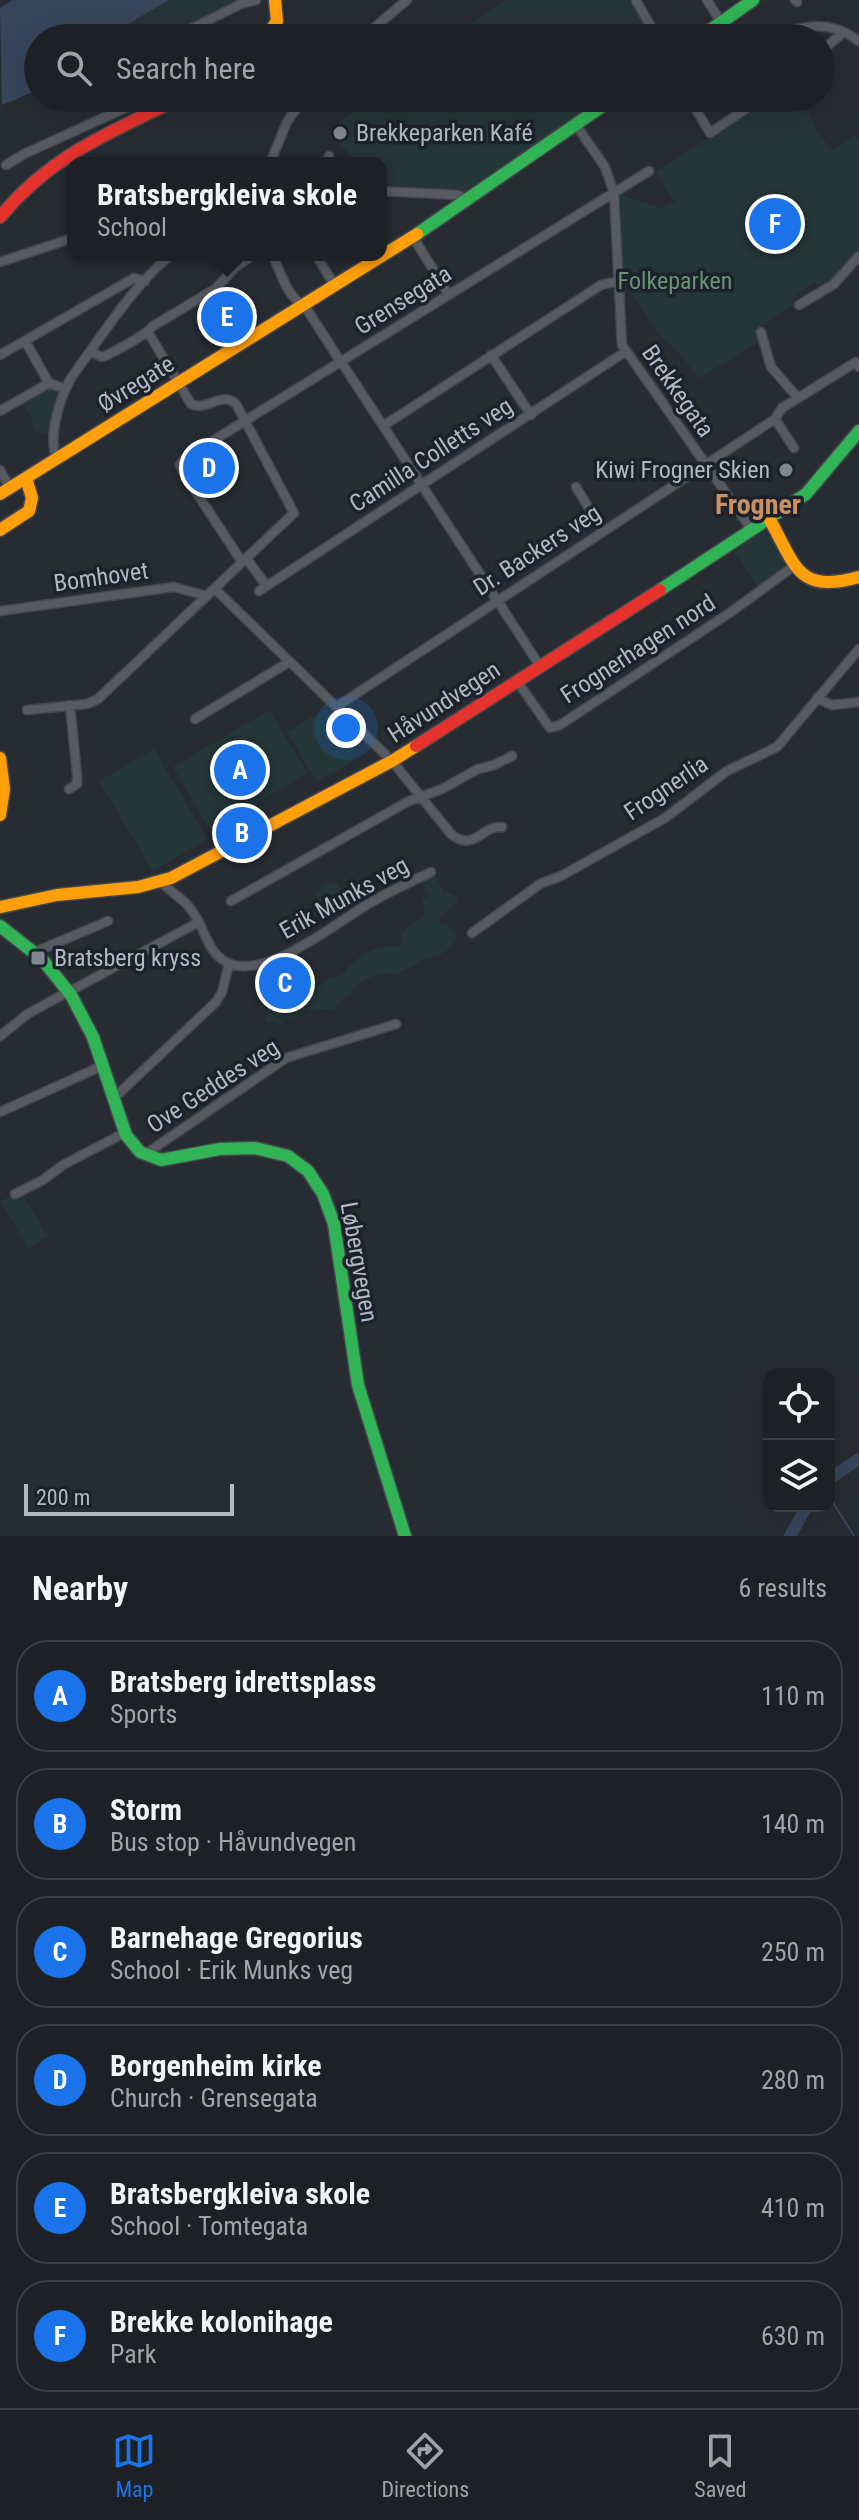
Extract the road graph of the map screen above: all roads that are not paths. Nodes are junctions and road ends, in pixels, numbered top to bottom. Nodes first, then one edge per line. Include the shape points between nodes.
1 (256, 0) edge
2 (275, 0) edge
3 (407, 0) edge
4 (707, 0) edge
5 (753, 0) edge
6 (243, 2) edge
7 (639, 2) edge
8 (226, 6) edge
9 (721, 22) junction
10 (201, 24) edge
11 (276, 24) edge
12 (379, 24) edge
13 (650, 24) edge
14 (718, 24) edge
15 (835, 28) edge
16 (844, 32) junction
17 (835, 39) edge
18 (859, 41) edge
19 (116, 112) edge
20 (152, 112) edge
21 (294, 112) edge
22 (594, 112) edge
23 (697, 112) edge
24 (741, 112) edge
25 (576, 125) junction
26 (272, 157) edge
27 (6, 165) dead end
28 (649, 171) dead end
29 (387, 191) edge
30 (614, 193) junction
31 (467, 200) junction
32 (0, 217) edge
33 (413, 237) junction
34 (67, 240) edge
35 (387, 253) edge
36 (859, 256) edge
37 (164, 261) edge
38 (244, 261) edge
39 (275, 261) edge
40 (320, 261) edge
41 (375, 261) edge
42 (0, 262) edge
43 (145, 281) junction
44 (618, 281) junction
45 (335, 286) junction
46 (449, 295) junction
47 (304, 305) junction
48 (799, 305) dead end
49 (148, 332) junction
50 (761, 332) dead end
51 (25, 341) junction
52 (92, 352) junction
53 (625, 352) junction
54 (0, 355) edge
55 (491, 355) junction
56 (340, 360) junction
57 (859, 367) edge
58 (49, 383) junction
59 (178, 383) junction
60 (65, 389) junction
61 (798, 398) junction
62 (0, 411) edge
63 (531, 415) junction
64 (245, 419) junction
65 (775, 419) junction
66 (383, 426) junction
67 (859, 431) edge
68 (794, 448) dead end
69 (57, 459) junction
70 (705, 464) junction
71 (0, 470) edge
72 (26, 478) junction
73 (421, 485) junction
74 (576, 487) dead end
75 (5, 491) edge
76 (770, 520) junction
77 (0, 530) edge
78 (752, 530) junction
79 (603, 531) junction
80 (244, 560) junction
81 (794, 566) junction
82 (859, 577) edge
83 (215, 589) junction
84 (207, 596) junction
85 (496, 601) junction
86 (0, 611) edge
87 (859, 649) edge
88 (289, 662) junction
89 (540, 666) junction
90 (517, 681) junction
91 (817, 698) junction
92 (859, 702) edge
93 (70, 705) junction
94 (336, 707) junction
95 (27, 710) dead end
96 (195, 719) dead end
97 (512, 756) dead end
98 (0, 758) edge
99 (392, 761) junction
100 (69, 789) dead end
101 (421, 795) junction
102 (0, 815) edge
103 (502, 827) dead end
104 (431, 872) dead end
105 (162, 882) junction
106 (231, 901) dead end
107 (0, 910) edge
108 (108, 921) dead end
109 (199, 922) junction
110 (2, 927) edge
111 (472, 933) dead end
112 (35, 952) junction
113 (229, 964) junction
114 (70, 990) junction
115 (396, 1024) dead end
116 (0, 1036) edge
117 (104, 1065) junction
118 (114, 1098) junction
119 (0, 1112) edge
120 (126, 1132) junction
121 (144, 1155) junction
122 (15, 1194) dead end
123 (405, 1536) edge

1 - 6 street
2 - 11 street
3 - 12 street
4 - 9 street
5 - 9 street
6 - 8 street
7 - 13 street
8 - 10 street
9 - 14 street
15 - 16 street
16 - 17 street
16 - 18 street
19 - 27 street
20 - 32 street via 57,160 31,180
21 - 26 street
22 - 25 street, Øvregate
23 - 24 street via 710,133
25 - 30 street, Brekkegata via 605,167
25 - 31 street, Øvregate
28 - 30 street, Grensegata
29 - 31 street
30 - 44 street, Brekkegata
30 - 46 street, Grensegata
31 - 33 street, Øvregate
33 - 35 street, Øvregate
33 - 46 street
34 - 42 street
36 - 48 street via 834,284
37 - 43 street
38 - 49 street via 215,289
39 - 47 street via 288,290
40 - 45 street
41 - 45 street, Øvregate
43 - 51 street via 134,278
43 - 52 street
44 - 53 street, Brekkegata
44 - 55 street via 601,285
45 - 47 street, Øvregate
46 - 56 street, Grensegata
47 - 56 street
47 - 59 street, Øvregate
49 - 52 street via 102,357
49 - 59 street
50 - 61 street via 771,367
51 - 54 street
51 - 58 street
52 - 60 street
53 - 63 street, Camilla Colletts veg
53 - 70 street, Brekkegata
55 - 63 street
55 - 66 street
56 - 64 street, Grensegata
56 - 66 street
57 - 61 street, Dr. Backers veg via 856,362
58 - 60 street
58 - 62 street
59 - 64 street via 191,404 201,408 231,399
59 - 69 street, Øvregate
60 - 69 street via 53,439
61 - 65 street, Dr. Backers veg
63 - 73 street, Camilla Colletts veg
64 - 80 street via 294,513
64 - 80 street, Grensegata via 180,465
65 - 68 street
65 - 70 street, Dr. Backers veg
66 - 73 street
67 - 76 street, Håvundvegen via 806,494
69 - 72 street, Øvregate
70 - 78 street, Brekkegata
70 - 79 street, Dr. Backers veg
71 - 75 street
72 - 75 street, Øvregate
72 - 77 street via 31,509
73 - 80 street, Camilla Colletts veg via 262,588
73 - 85 street
74 - 79 street
76 - 78 street, Håvundvegen
76 - 81 street
78 - 89 street, Håvundvegen
79 - 85 street, Dr. Backers veg
80 - 83 street
81 - 82 street via 806,579 822,584
81 - 90 street, Frognerhagen nord via 560,725 550,728
83 - 84 street
83 - 88 street
84 - 86 street, Bomhovet via 174,587
84 - 93 street via 98,699
85 - 89 street
85 - 94 street, Dr. Backers veg
87 - 91 street, Frognerlia
88 - 94 street
88 - 96 street
89 - 90 street, Håvundvegen
90 - 99 street, Håvundvegen
91 - 92 street via 832,705
91 - 111 street, Frognerlia via 777,747 727,771 665,818 540,884
93 - 95 street
93 - 100 street via 77,784
94 - 99 street
97 - 101 street
98 - 102 street
99 - 101 street
99 - 105 street, Håvundvegen
101 - 103 street via 457,839 473,840
101 - 106 street
104 - 113 street, Erik Munks veg via 282,956 246,966
105 - 107 street, Håvundvegen via 124,891 52,895
105 - 109 street
107 - 110 street
108 - 112 street
109 - 113 street via 208,946
109 - 114 street
110 - 112 street
112 - 114 street
113 - 118 street via 216,1002
114 - 116 street
114 - 117 street
115 - 121 street, Ove Geddes veg via 286,1058
117 - 118 street
117 - 119 street
118 - 120 street
120 - 121 street
120 - 122 street
121 - 123 street, Løbergvegen via 160,1160 217,1149 258,1149 290,1157 316,1178 328,1204 347,1294 358,1386

